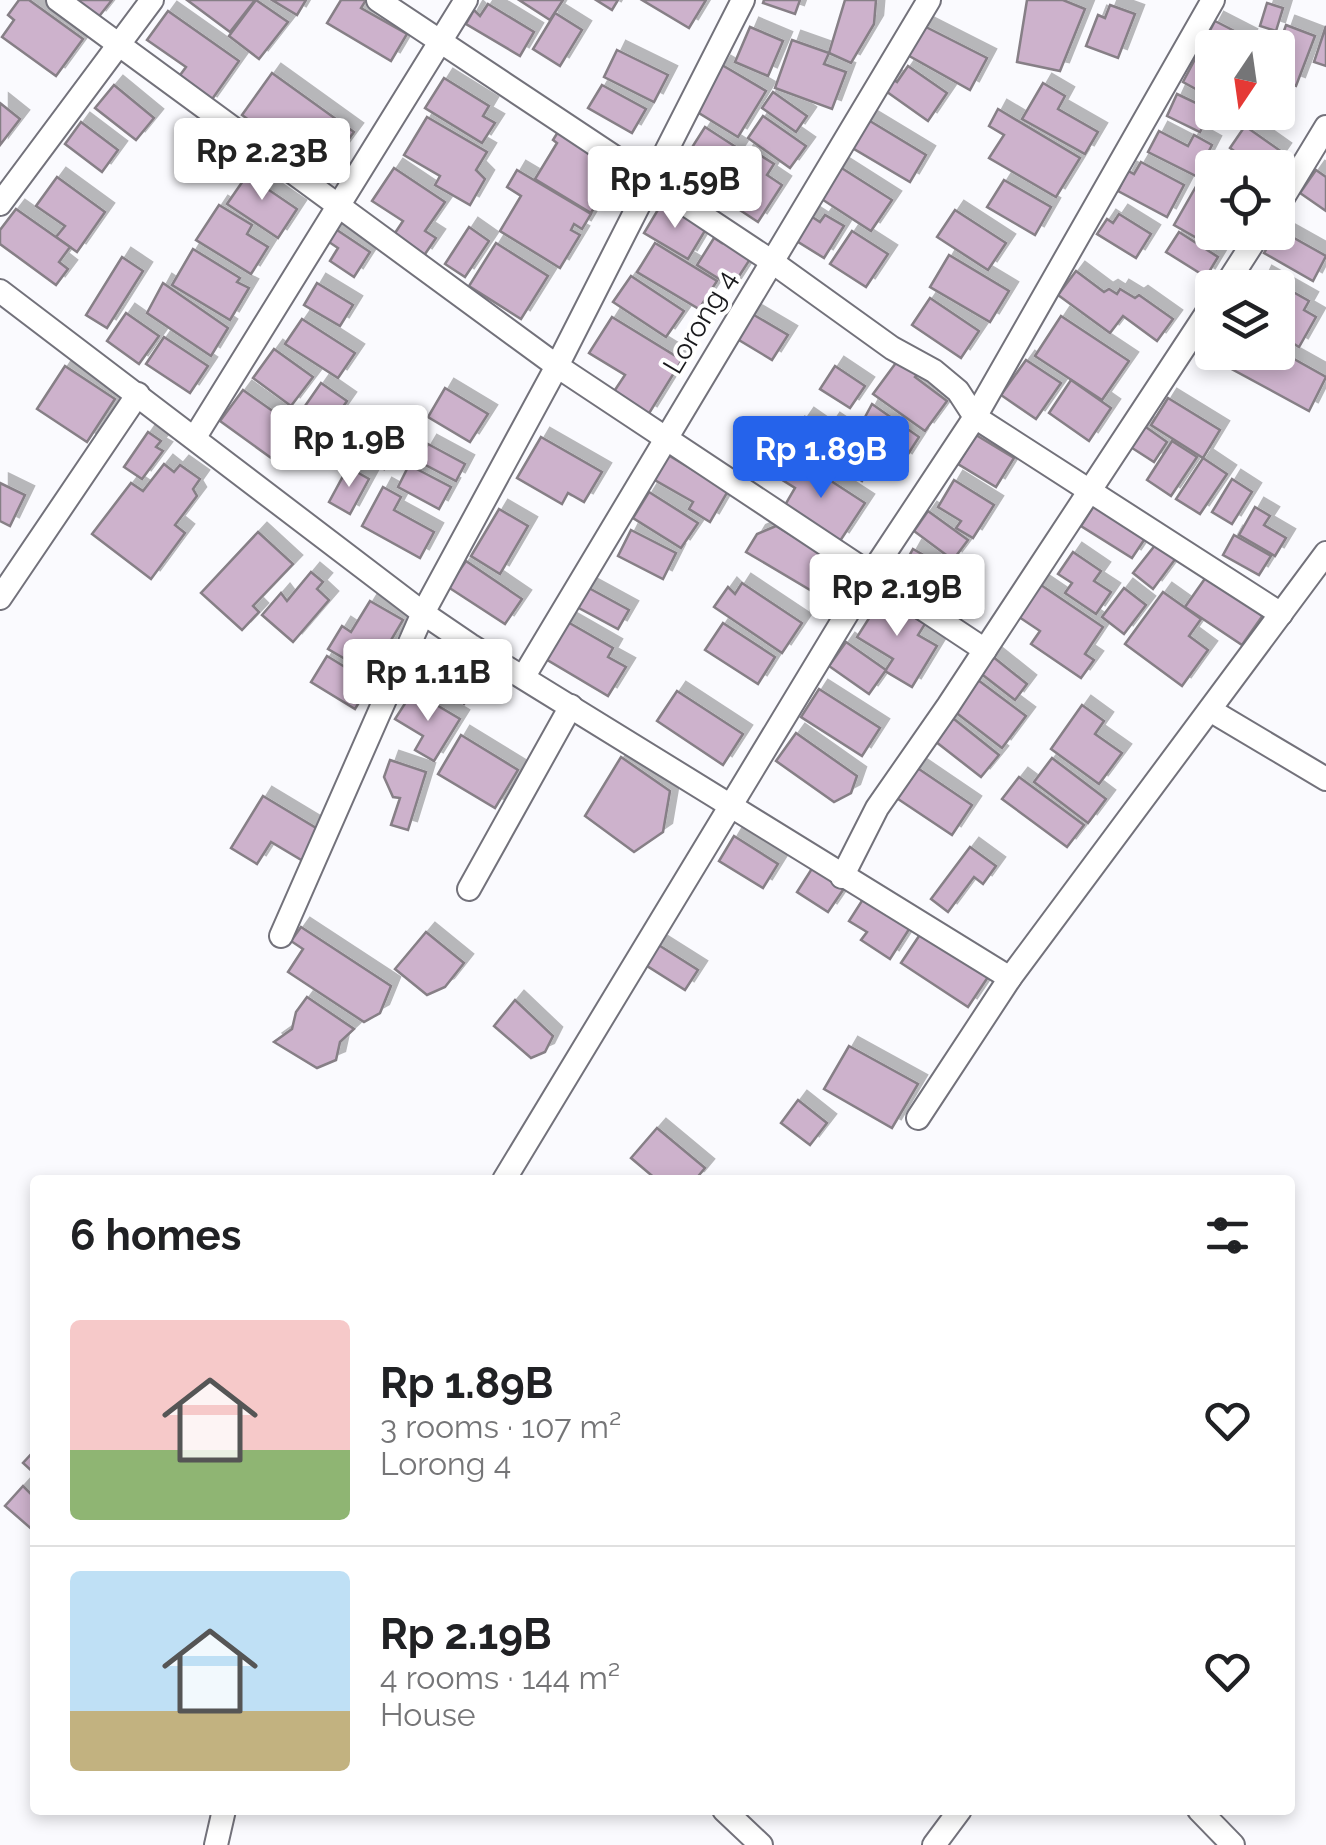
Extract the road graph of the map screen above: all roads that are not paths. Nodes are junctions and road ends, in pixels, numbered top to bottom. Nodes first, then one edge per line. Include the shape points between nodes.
1 (58, 0) edge
2 (152, 0) edge
3 (378, 0) edge
4 (466, 0) edge
5 (743, 0) edge
6 (929, 0) edge
7 (1213, 0) edge
8 (122, 44) junction
9 (440, 44) junction
10 (1326, 127) edge
11 (1295, 178) edge
12 (650, 182) junction
13 (0, 204) edge
14 (338, 208) junction
15 (771, 261) junction
16 (0, 291) edge
17 (1195, 331) edge
18 (557, 366) junction
19 (138, 394) junction
20 (975, 417) junction
21 (195, 437) junction
22 (664, 439) junction
23 (1092, 490) junction
24 (1326, 552) edge
25 (871, 574) junction
26 (0, 598) edge
27 (423, 613) junction
28 (1281, 614) junction
29 (986, 650) junction
30 (524, 676) junction
31 (571, 706) junction
32 (1210, 710) junction
33 (1326, 779) edge
34 (731, 807) junction
35 (842, 876) junction
36 (470, 889) dead end
37 (281, 936) dead end
38 (1010, 978) junction
39 (918, 1118) dead end
40 (507, 1175) edge
41 (223, 1815) edge
42 (729, 1815) edge
43 (956, 1815) edge
44 (1204, 1815) edge
45 (216, 1845) edge
46 (761, 1845) edge
47 (934, 1845) edge
48 (1233, 1845) edge

1 - 8 street
2 - 8 street
3 - 9 street
4 - 9 street
5 - 12 street
6 - 15 street, Lorong 4
7 - 20 street
8 - 13 street
8 - 14 street
9 - 12 street
9 - 14 street
10 - 11 street
12 - 15 street
12 - 18 street
14 - 18 street
14 - 21 street
15 - 20 street via 946,380
15 - 22 street, Lorong 4
16 - 19 street
17 - 23 street
18 - 22 street
18 - 27 street
19 - 21 street
19 - 26 street
20 - 23 street
20 - 25 street
21 - 27 street
22 - 25 street
22 - 30 street, Lorong 4
23 - 28 street
23 - 29 street
24 - 28 street
25 - 29 street
25 - 34 street
27 - 30 street
27 - 37 street
28 - 32 street
29 - 35 street via 878,808
30 - 31 street
31 - 34 street
31 - 36 street
32 - 33 street
32 - 38 street
34 - 35 street
34 - 40 street
35 - 38 street
38 - 39 street
41 - 45 street
42 - 46 street
43 - 47 street
44 - 48 street

